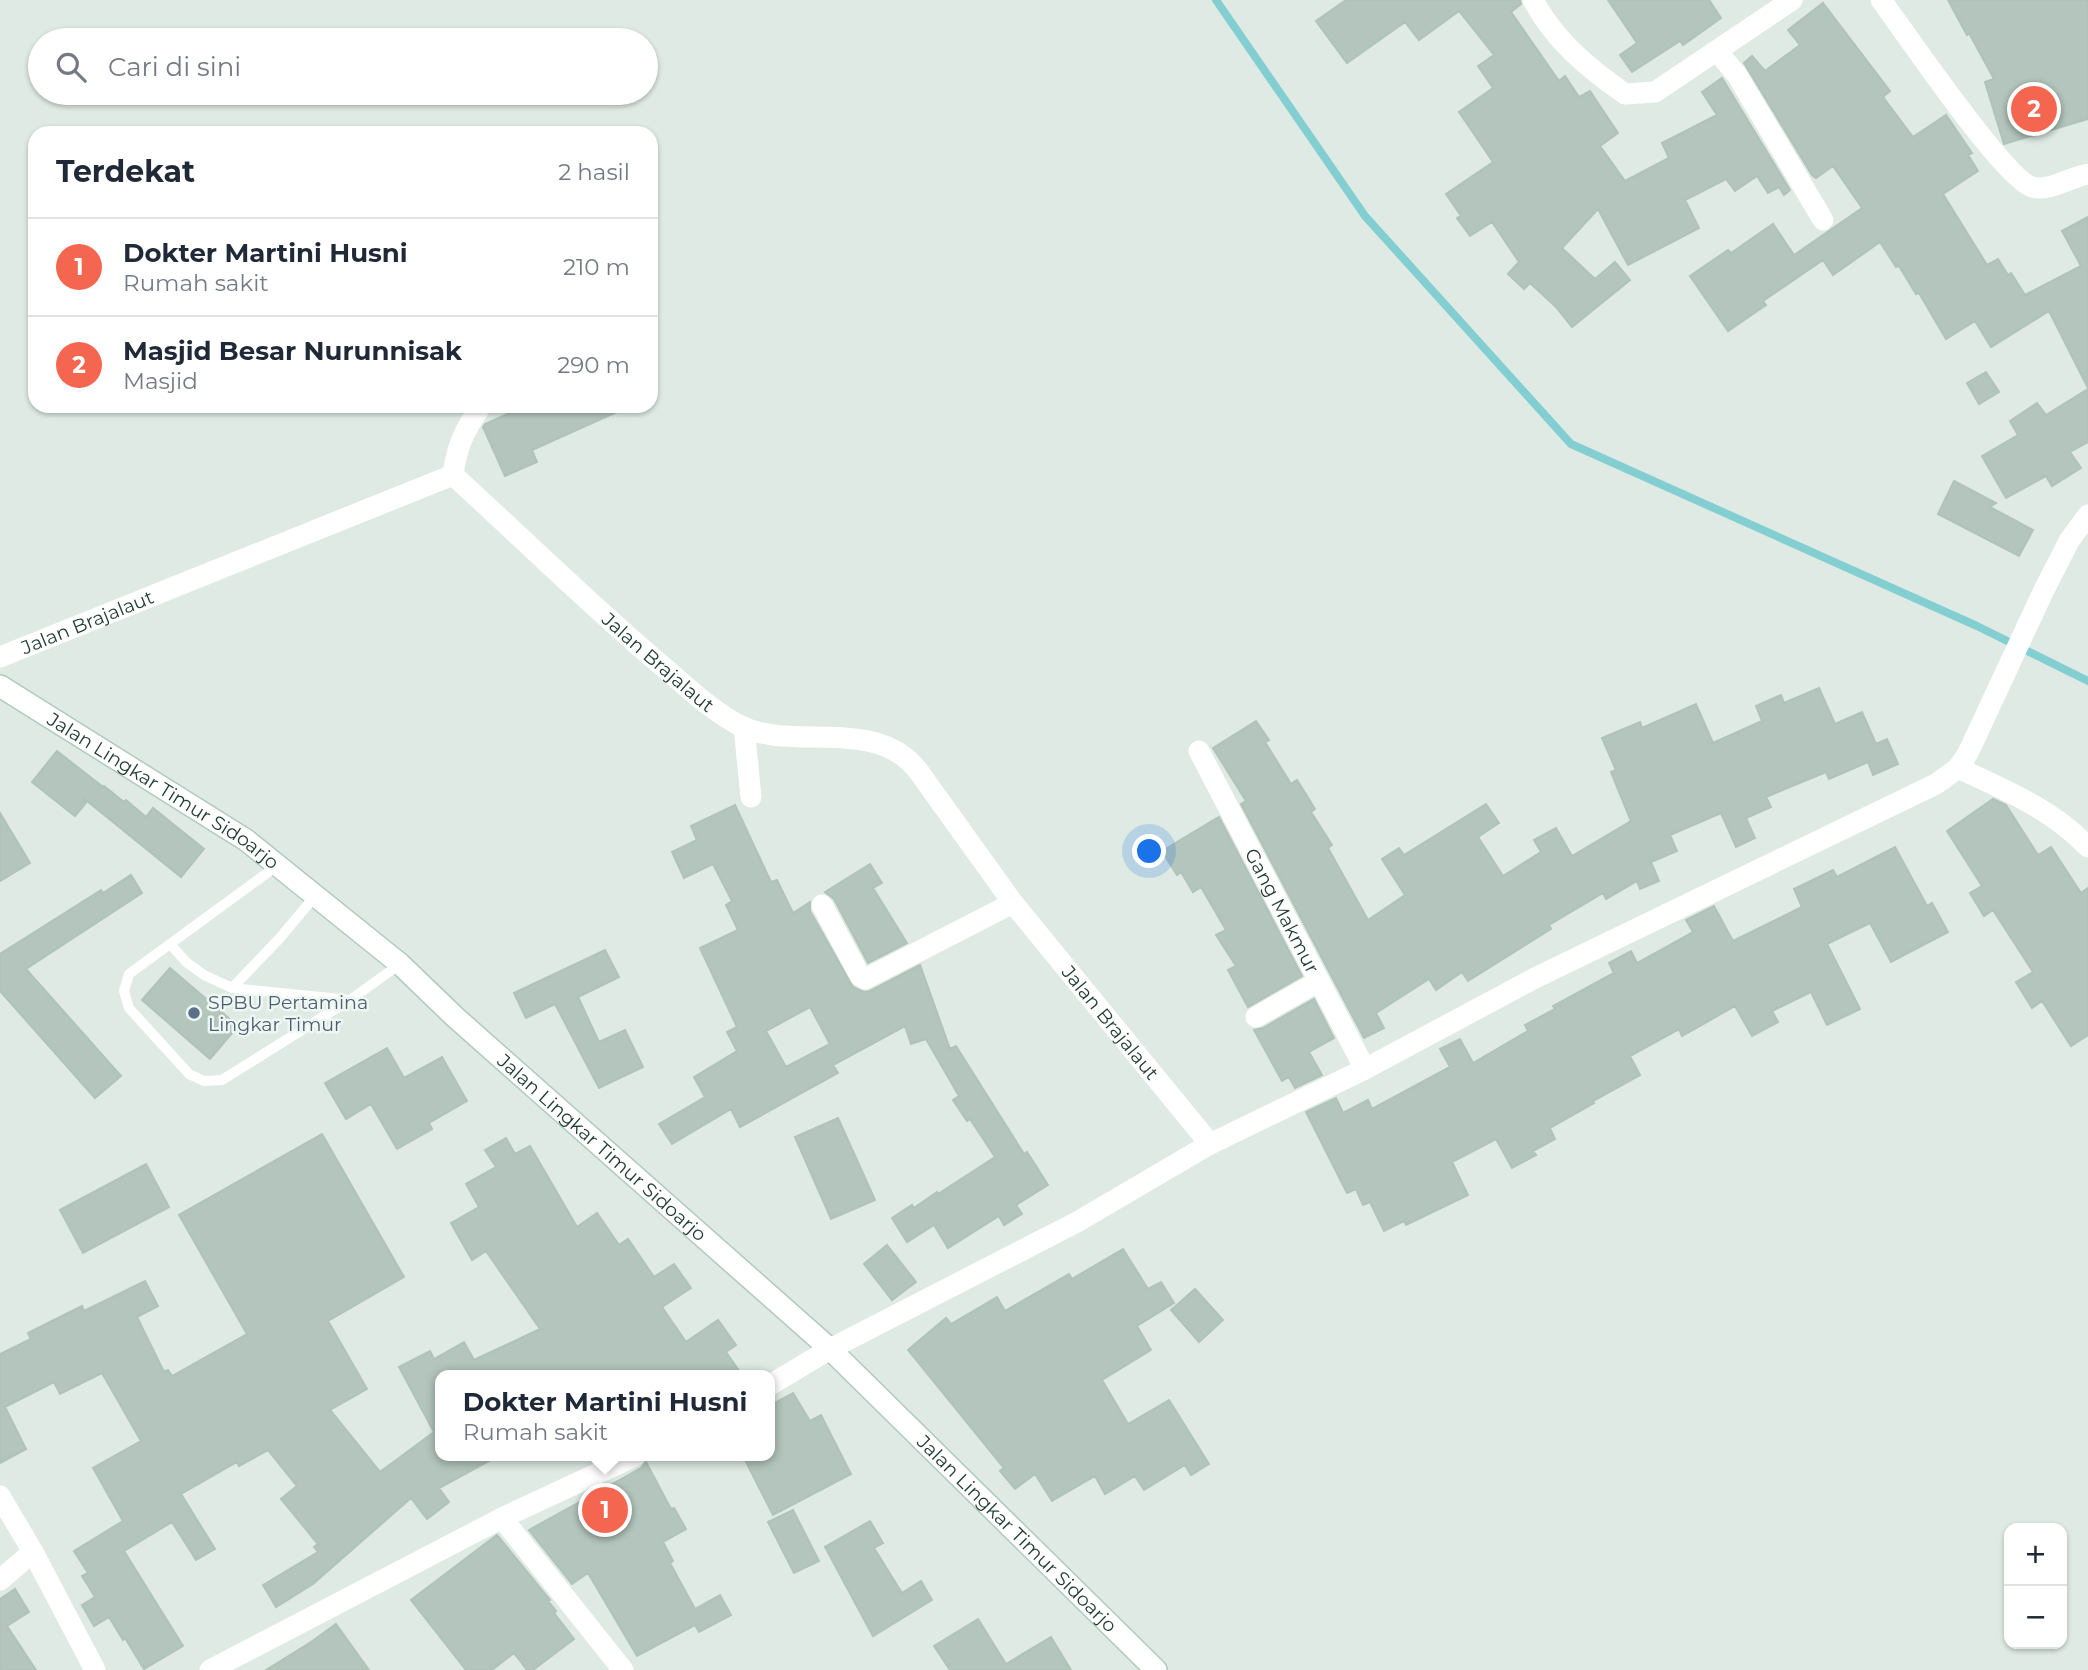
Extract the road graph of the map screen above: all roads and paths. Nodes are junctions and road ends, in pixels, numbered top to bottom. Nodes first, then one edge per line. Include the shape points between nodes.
1 (1533, 0) edge
2 (1791, 0) edge
3 (1881, 0) edge
4 (1717, 51) junction
5 (2088, 174) edge
6 (1823, 220) dead end
7 (477, 413) edge
8 (453, 475) junction
9 (2088, 515) edge
10 (0, 657) edge
11 (0, 686) edge
12 (744, 727) junction
13 (1199, 751) dead end
14 (1963, 760) junction
15 (751, 797) dead end
16 (2088, 848) edge
17 (278, 864) junction
18 (316, 895) junction
19 (1013, 903) junction
20 (822, 905) dead end
21 (170, 944) junction
22 (400, 964) junction
23 (1319, 981) junction
24 (232, 988) junction
25 (350, 1000) junction
26 (1256, 1017) dead end
27 (1365, 1069) junction
28 (1222, 1138) junction
29 (830, 1349) junction
30 (775, 1381) edge
31 (624, 1461) edge
32 (0, 1496) edge
33 (502, 1518) junction
34 (33, 1552) junction
35 (0, 1580) edge
36 (95, 1670) edge
37 (210, 1670) edge
38 (623, 1670) edge
39 (1156, 1670) edge

1 - 4 street via 1546,23 1578,58 1625,94 1655,92
2 - 4 street
3 - 5 street via 1976,130 2022,184 2048,187
4 - 6 street via 1737,75
7 - 8 street via 462,436
8 - 10 street, Jalan Brajalaut
8 - 12 street, Jalan Brajalaut via 643,649 708,705
9 - 14 street via 2069,541
11 - 17 street, Jalan Lingkar Timur Sidoarjo via 162,785
12 - 15 street
12 - 19 street, Jalan Brajalaut via 771,734 868,742 906,758
13 - 23 street, Gang Makmur
14 - 16 street via 2072,830
14 - 27 street via 1936,784 1535,978
17 - 18 street, Jalan Lingkar Timur Sidoarjo
17 - 21 lane
18 - 22 street, Jalan Lingkar Timur Sidoarjo
18 - 24 lane
19 - 20 street via 865,979
19 - 28 street, Jalan Brajalaut
21 - 24 lane via 204,975
21 - 25 lane via 129,974 124,991 129,1007 189,1074 204,1082 222,1080
22 - 25 lane
22 - 29 street, Jalan Lingkar Timur Sidoarjo
23 - 26 street
23 - 27 street, Gang Makmur
24 - 25 lane
27 - 28 street
28 - 29 street via 1077,1222
29 - 30 street
29 - 39 street, Jalan Lingkar Timur Sidoarjo
31 - 33 street
32 - 34 street
33 - 37 street
33 - 38 street
34 - 35 street
34 - 36 street

